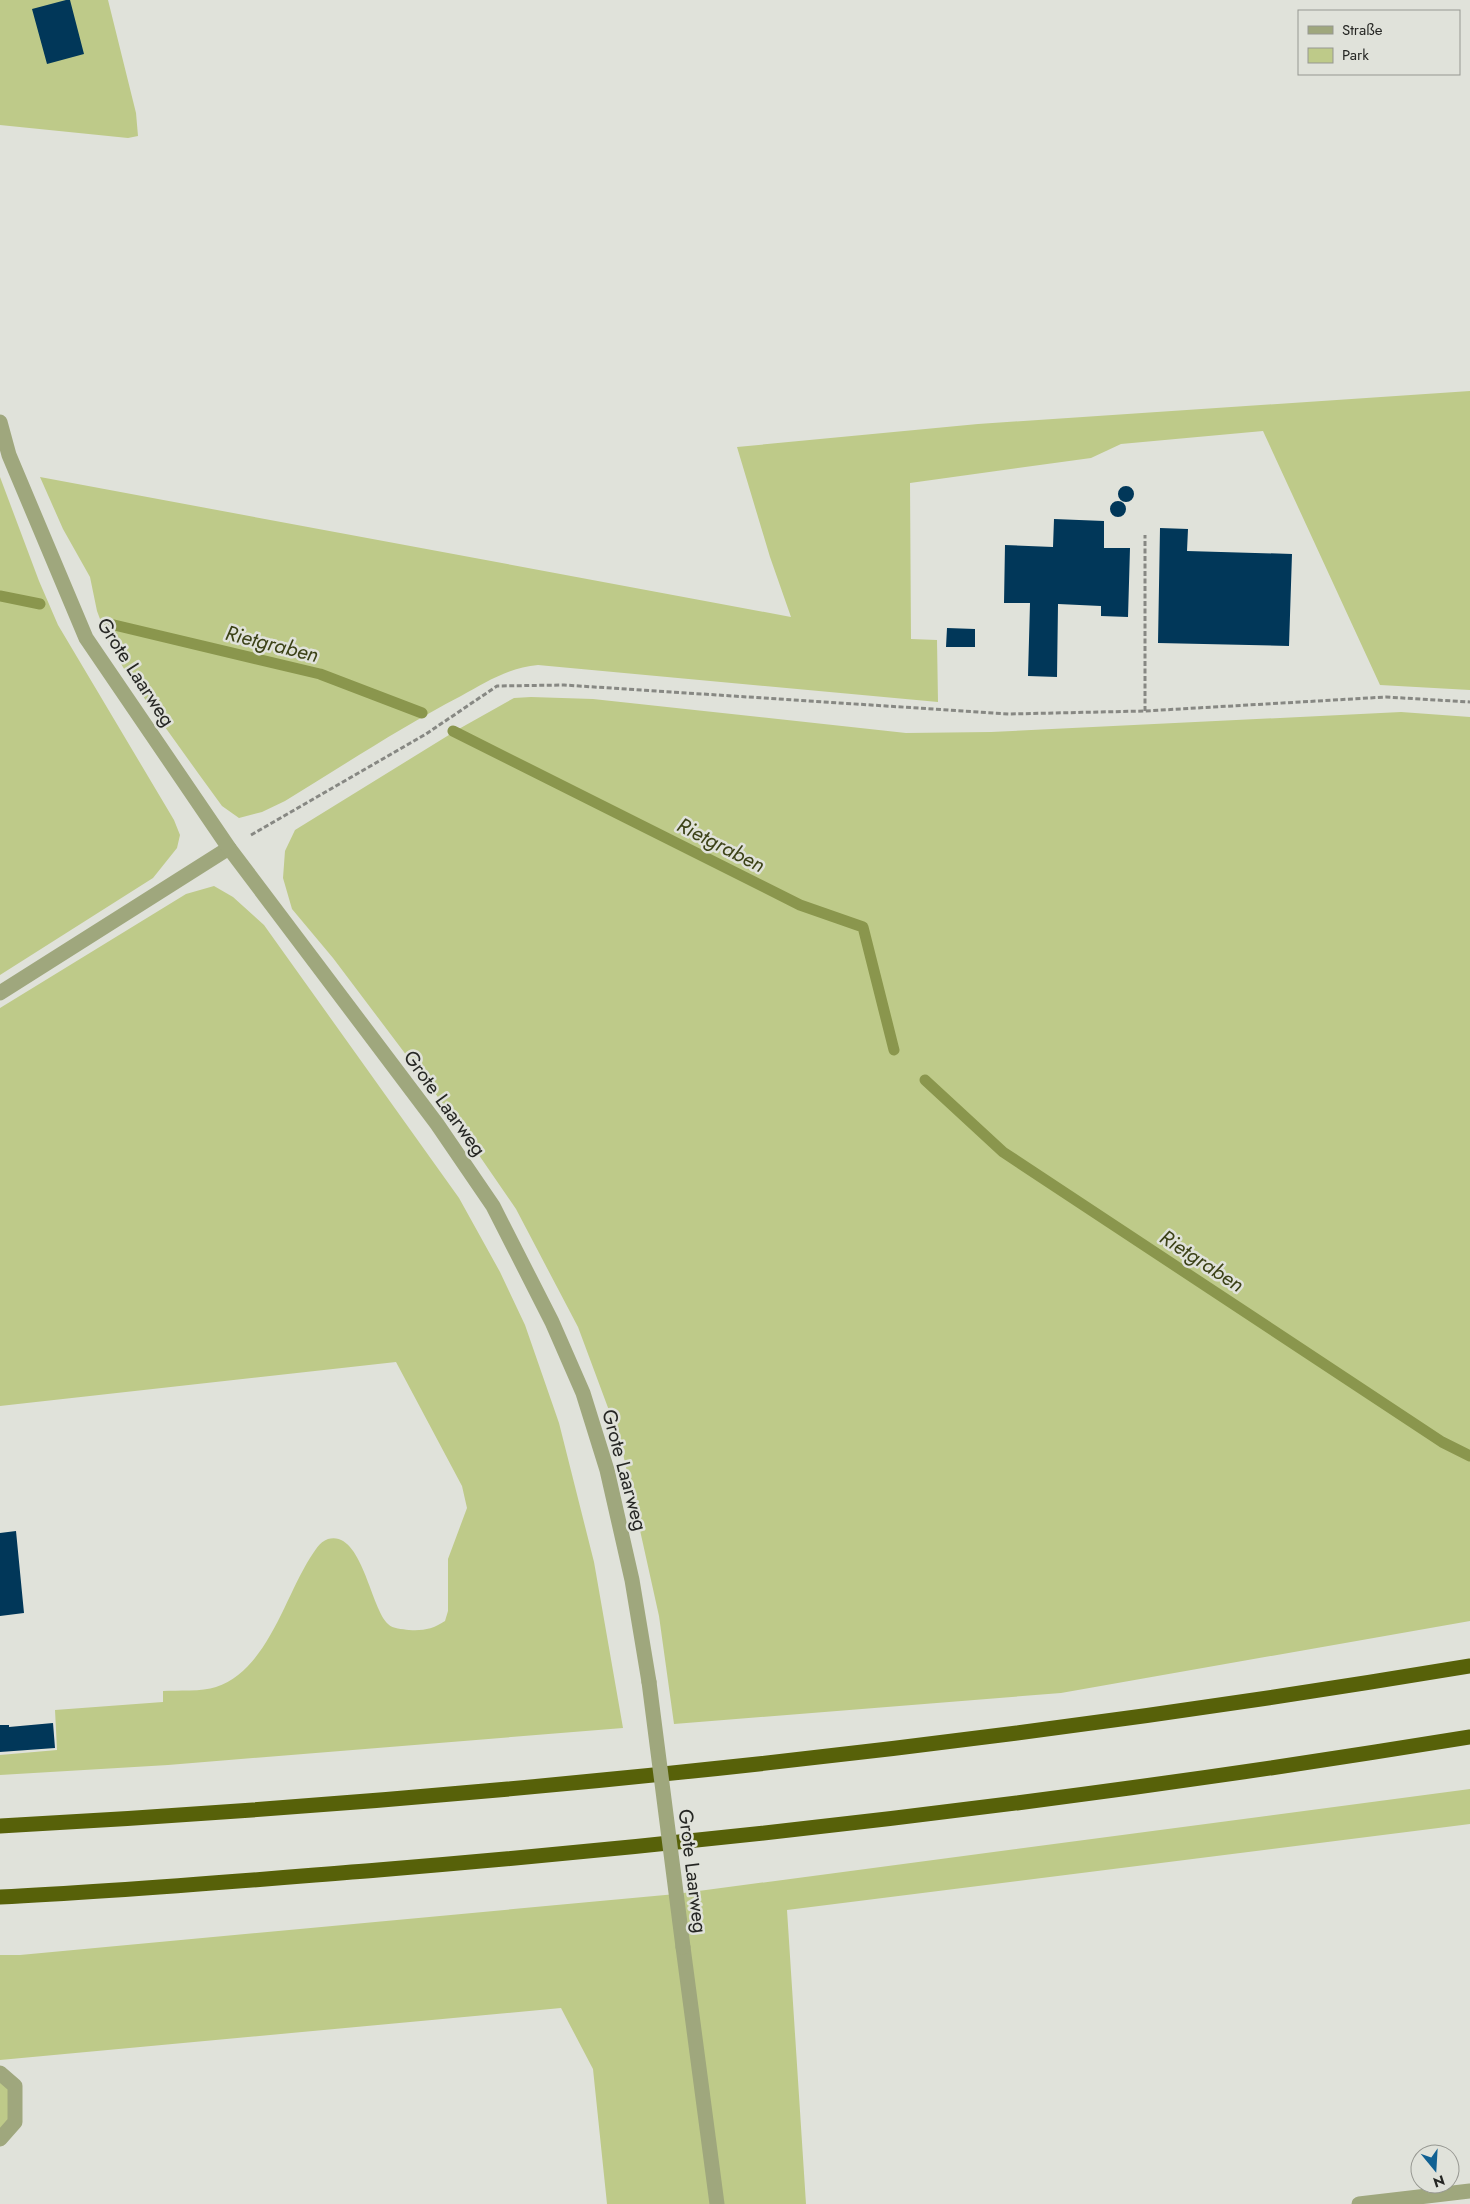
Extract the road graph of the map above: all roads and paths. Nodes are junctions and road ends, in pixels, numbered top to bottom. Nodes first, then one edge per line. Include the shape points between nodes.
1 (0, 422) edge
2 (1145, 535) dead end
3 (1470, 702) edge
4 (1145, 711) junction
5 (229, 848) junction
6 (0, 993) edge
7 (1470, 1666) edge
8 (1470, 1737) edge
9 (0, 1826) edge
10 (0, 1896) edge
11 (0, 2073) edge
12 (0, 2140) edge
13 (1470, 2191) edge
14 (717, 2204) edge
15 (1359, 2204) edge

1 - 5 street, Grote Laarweg via 9,455 86,638
2 - 4 path
3 - 4 path via 1386,697
4 - 5 path via 1009,714 564,685 497,686 426,734
5 - 6 street
5 - 14 street, Grote Laarweg, bridge via 438,1124 493,1206 552,1322 582,1394 607,1470 632,1580 649,1682
7 - 9 highway via 1120,1719 833,1756 534,1787 159,1818
8 - 10 highway via 1118,1791 827,1826 535,1857 233,1882
11 - 12 street via 15,2086 15,2122
13 - 15 street

